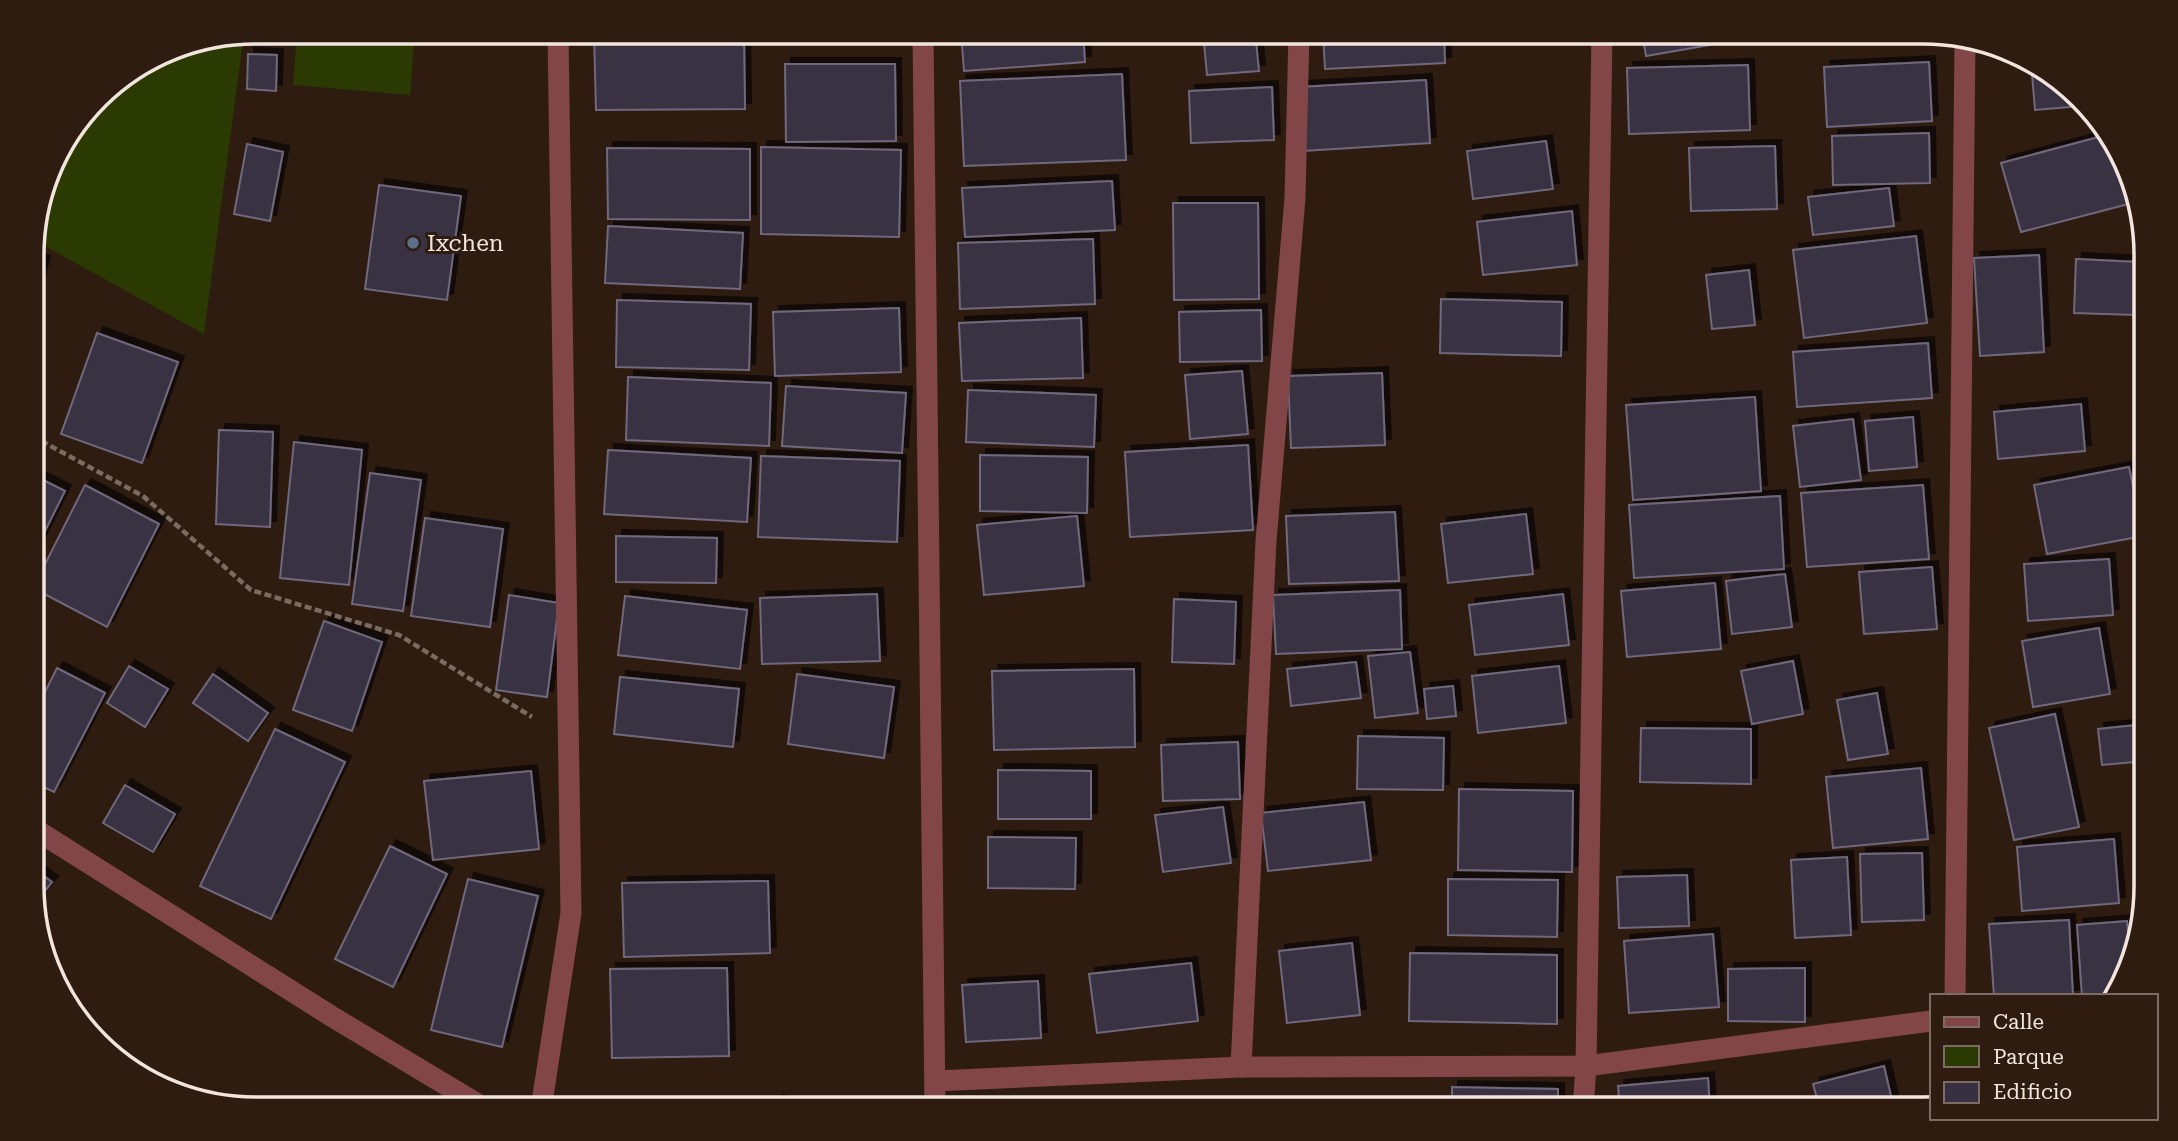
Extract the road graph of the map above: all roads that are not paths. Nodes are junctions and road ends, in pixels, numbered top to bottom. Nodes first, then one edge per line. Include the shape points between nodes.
1 (558, 44) edge
2 (923, 44) edge
3 (1299, 44) edge
4 (1602, 44) edge
5 (1965, 48) edge
6 (44, 835) edge
7 (1955, 994) edge
8 (1930, 1021) edge
9 (1586, 1066) junction
10 (1241, 1067) junction
11 (936, 1081) junction
12 (465, 1097) edge
13 (543, 1097) edge
14 (935, 1097) edge
15 (1584, 1097) edge

1 - 13 street via 571,913
2 - 11 street
3 - 10 street via 1295,198 1266,541
4 - 9 street
5 - 7 street
6 - 12 street
8 - 9 street
9 - 10 street
9 - 15 street
10 - 11 street
11 - 14 street

